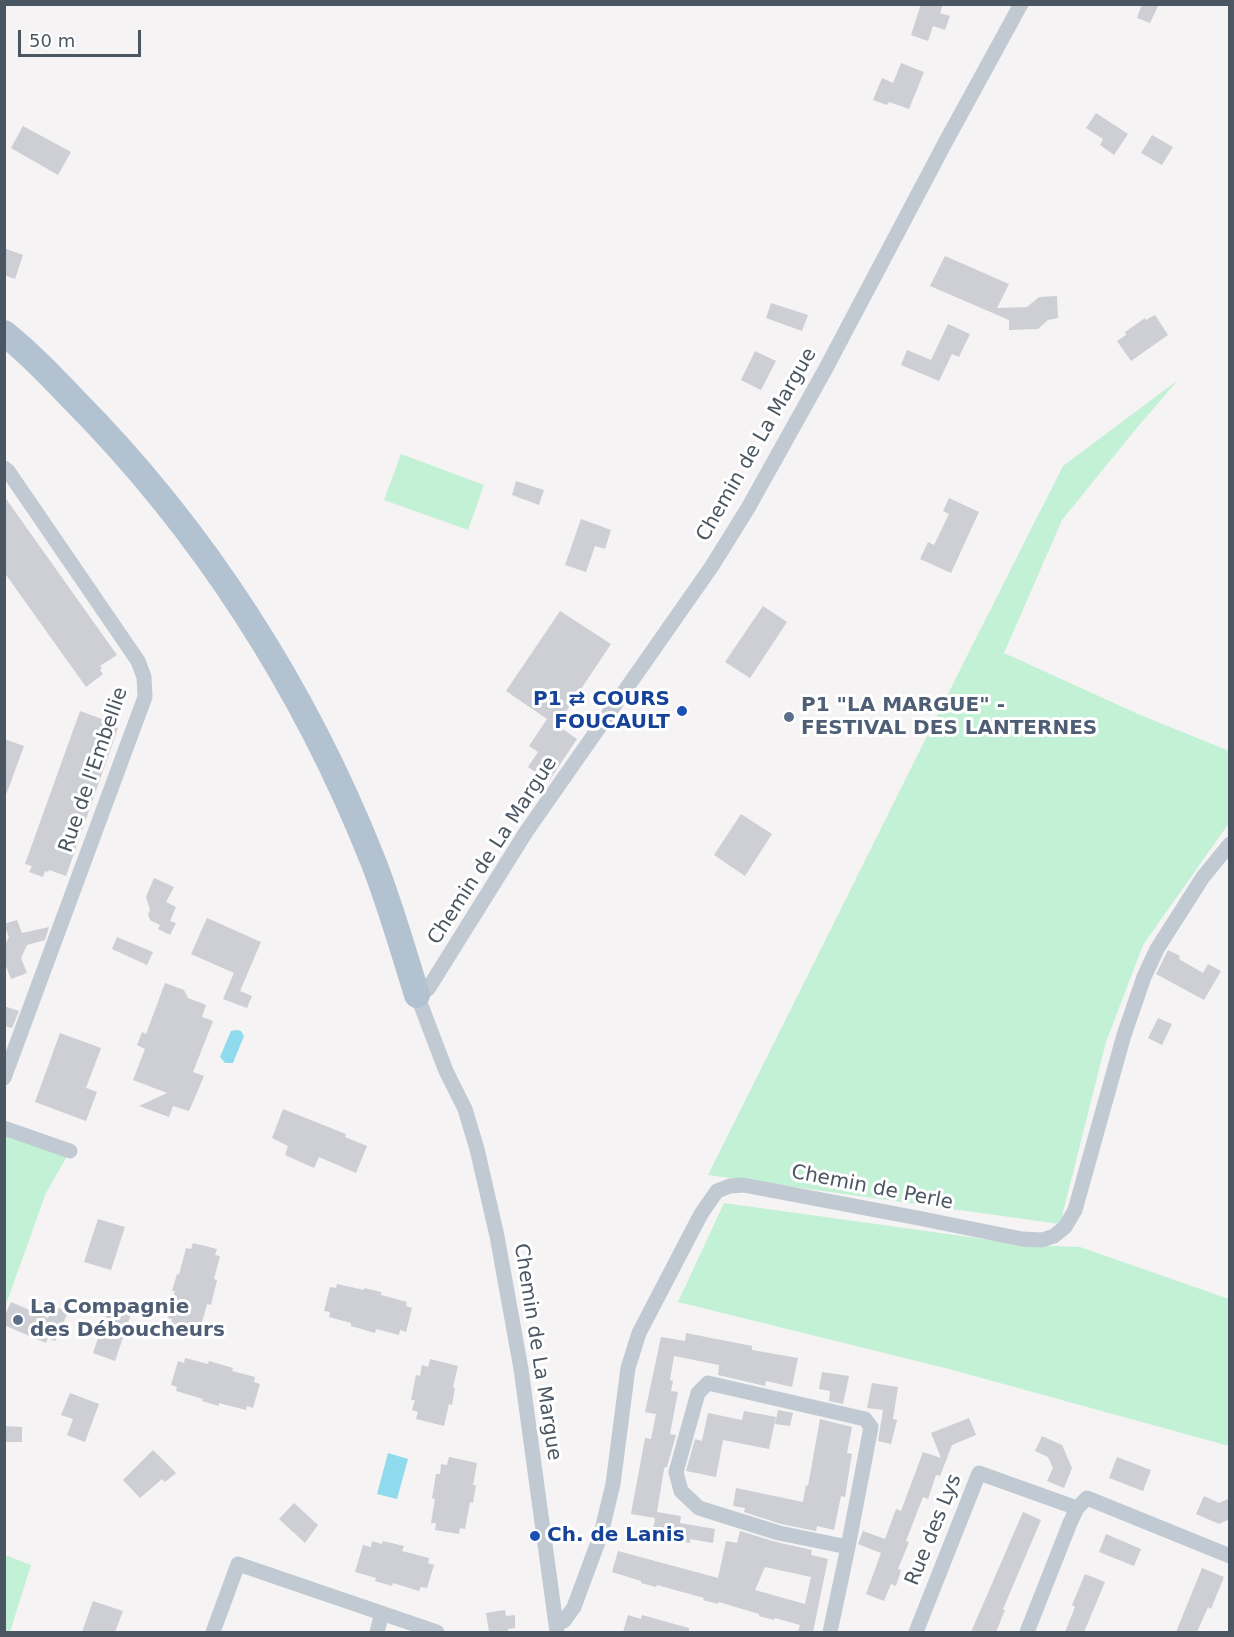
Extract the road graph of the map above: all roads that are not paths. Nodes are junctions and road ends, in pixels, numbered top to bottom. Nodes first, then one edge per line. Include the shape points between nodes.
1 (1022, 4) edge
2 (4, 333) edge
3 (4, 468) edge
4 (1230, 844) edge
5 (417, 995) junction
6 (4, 1078) edge
7 (4, 1128) edge
8 (70, 1151) dead end
9 (1077, 1508) junction
10 (848, 1547) junction
11 (1230, 1557) edge
12 (382, 1613) junction
13 (556, 1628) edge
14 (213, 1632) edge
15 (377, 1632) edge
16 (437, 1632) edge
17 (830, 1632) edge
18 (916, 1632) edge
19 (1027, 1632) edge

1 - 5 street, Chemin de La Margue via 748,508 712,566 526,832 428,989
2 - 5 main road via 110,435 176,514 292,688 335,771 374,862
3 - 6 street, Rue de l'Embellie via 138,661 145,697
4 - 13 street, Chemin de Perle via 1203,877 1144,977 1076,1210 1054,1236 1022,1239 743,1185 717,1191 701,1214 639,1334 628,1368 613,1484 601,1534 574,1607
5 - 13 street, Chemin de La Margue via 465,1109 489,1203 521,1368
7 - 8 street
9 - 11 street, Rue des Lys via 1087,1498
9 - 18 street, Rue des Lys via 979,1473
9 - 19 street
10 - 10 street via 871,1427 866,1419 708,1383 698,1393 676,1472 681,1491 699,1508 779,1533
10 - 17 street
12 - 14 street via 238,1564
12 - 15 street
12 - 16 street

